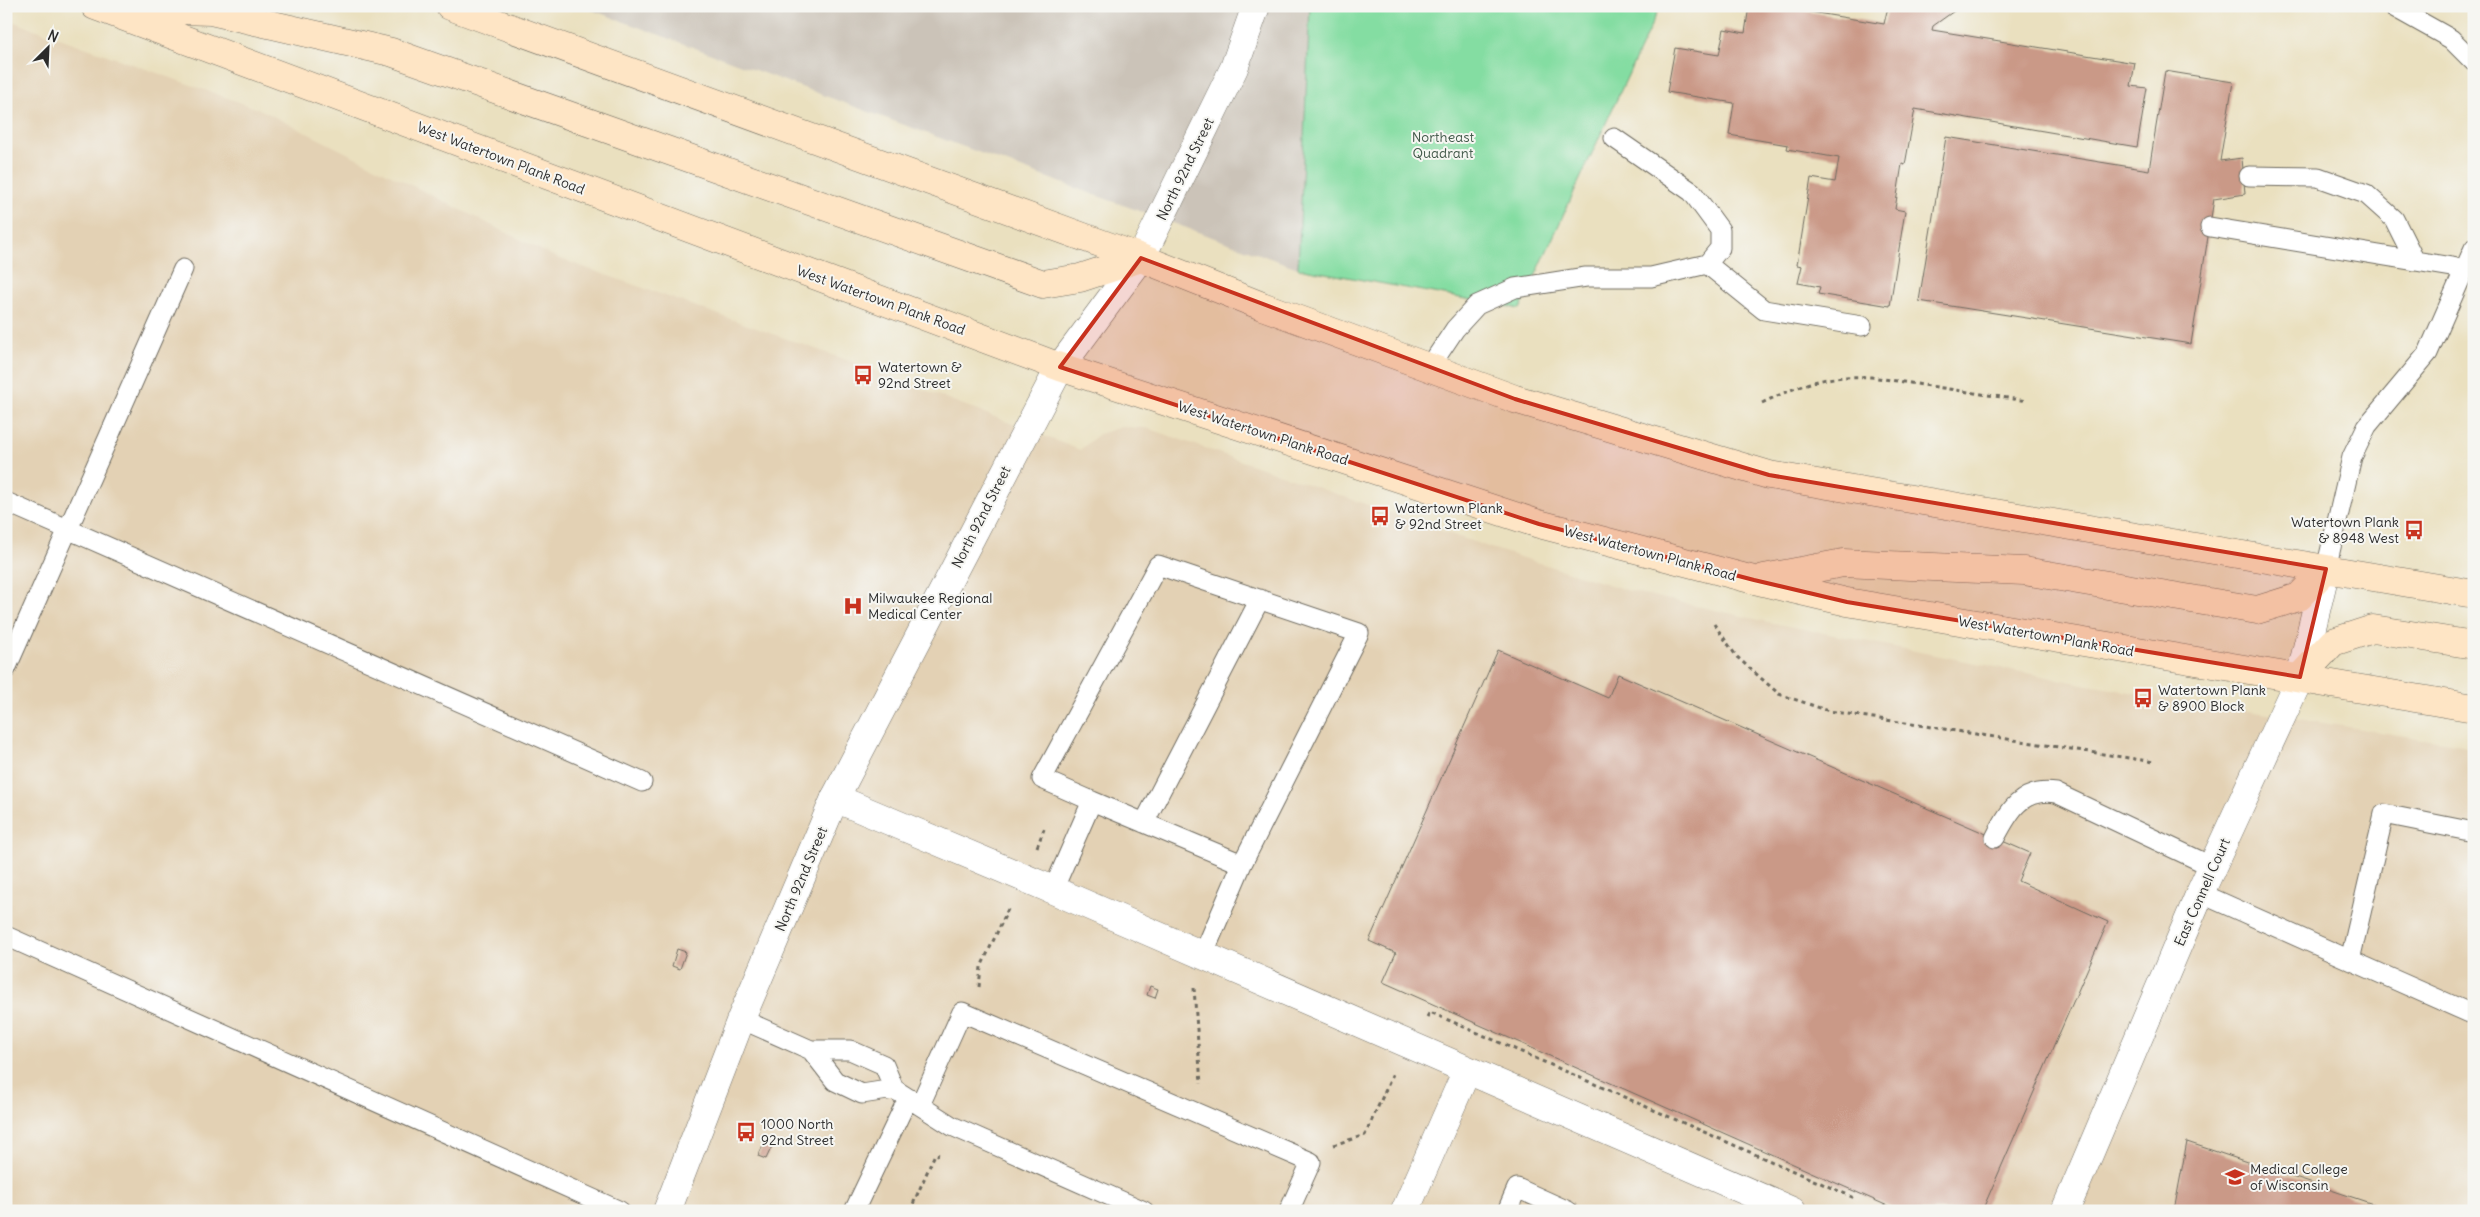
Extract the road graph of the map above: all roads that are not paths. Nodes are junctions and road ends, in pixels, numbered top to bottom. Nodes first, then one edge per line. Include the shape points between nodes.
1 (95, 6) edge
2 (450, 6) edge
3 (1256, 6) edge
4 (2392, 6) edge
5 (2426, 6) edge
6 (2431, 25) junction
7 (2474, 62) edge
8 (1614, 138) dead end
9 (2249, 176) dead end
10 (2210, 227) dead end
11 (2474, 248) edge
12 (1142, 258) junction
13 (2415, 261) junction
14 (1708, 264) junction
15 (183, 269) dead end
16 (2464, 269) junction
17 (1862, 326) dead end
18 (1060, 367) junction
19 (1429, 368) junction
20 (6, 502) edge
21 (68, 529) junction
22 (2326, 568) junction
23 (1754, 580) junction
24 (2474, 594) edge
25 (1260, 599) junction
26 (2474, 645) edge
27 (6, 668) edge
28 (2300, 677) junction
29 (2474, 708) edge
30 (642, 782) dead end
31 (835, 798) junction
32 (1092, 801) junction
33 (1144, 823) junction
34 (2474, 832) edge
35 (1995, 838) dead end
36 (1242, 864) junction
37 (2213, 867) junction
38 (1053, 890) junction
39 (2200, 893) junction
40 (6, 936) edge
41 (1203, 955) junction
42 (2350, 960) junction
43 (2474, 1015) edge
44 (741, 1019) junction
45 (811, 1050) junction
46 (1467, 1070) junction
47 (908, 1097) junction
48 (620, 1211) edge
49 (667, 1211) edge
50 (854, 1211) edge
51 (1144, 1211) edge
52 (1289, 1211) edge
53 (1405, 1211) edge
54 (1507, 1211) edge
55 (1568, 1211) edge
56 (1792, 1211) edge
57 (2065, 1211) edge

1 - 12 main road via 211,11 391,52 1042,284 1080,278
1 - 18 main road, West Watertown Plank Road
2 - 12 main road
3 - 12 street, North 92nd Street via 1234,68
4 - 6 lane
5 - 6 lane
6 - 7 lane
8 - 14 lane via 1692,192 1720,230 1720,248
9 - 13 lane via 2318,177 2366,194 2394,219
10 - 13 lane
11 - 16 lane
12 - 18 street, North 92nd Street
12 - 19 main road
13 - 16 lane
14 - 17 lane via 1764,310
14 - 19 lane via 1651,277 1586,277 1515,288 1477,305 1455,329
15 - 21 lane
16 - 22 lane via 2428,353 2367,426 2352,456
18 - 23 main road, West Watertown Plank Road via 1539,524
18 - 31 street, North 92nd Street
19 - 22 main road via 1516,399 1769,475
20 - 21 lane
21 - 27 lane
21 - 30 lane
22 - 23 main road via 2298,596 2258,610 2024,571 1843,563
22 - 24 main road
22 - 28 street, East Connell Court
23 - 28 main road, West Watertown Plank Road via 1886,608
25 - 32 lane via 1158,565 1042,778
25 - 33 lane
25 - 36 lane via 1359,632
26 - 28 main road via 2373,629 2333,642
28 - 29 main road, West Watertown Plank Road
28 - 37 street, East Connell Court
31 - 38 street
31 - 44 street, North 92nd Street
32 - 33 lane
32 - 38 lane
33 - 36 lane
34 - 42 lane via 2384,814
35 - 37 lane via 2003,822 2027,795 2056,793
36 - 41 lane
37 - 39 street, East Connell Court
38 - 41 street
39 - 42 lane
39 - 57 street, East Connell Court
40 - 48 lane
41 - 46 street
42 - 43 lane
44 - 45 lane
44 - 49 street, North 92nd Street
45 - 47 lane via 835,1081 862,1094
45 - 47 lane via 850,1050 884,1065
46 - 53 street
46 - 56 street
47 - 50 lane
47 - 51 lane via 952,1126
47 - 52 lane via 962,1012 1311,1162
54 - 55 lane via 1517,1188

